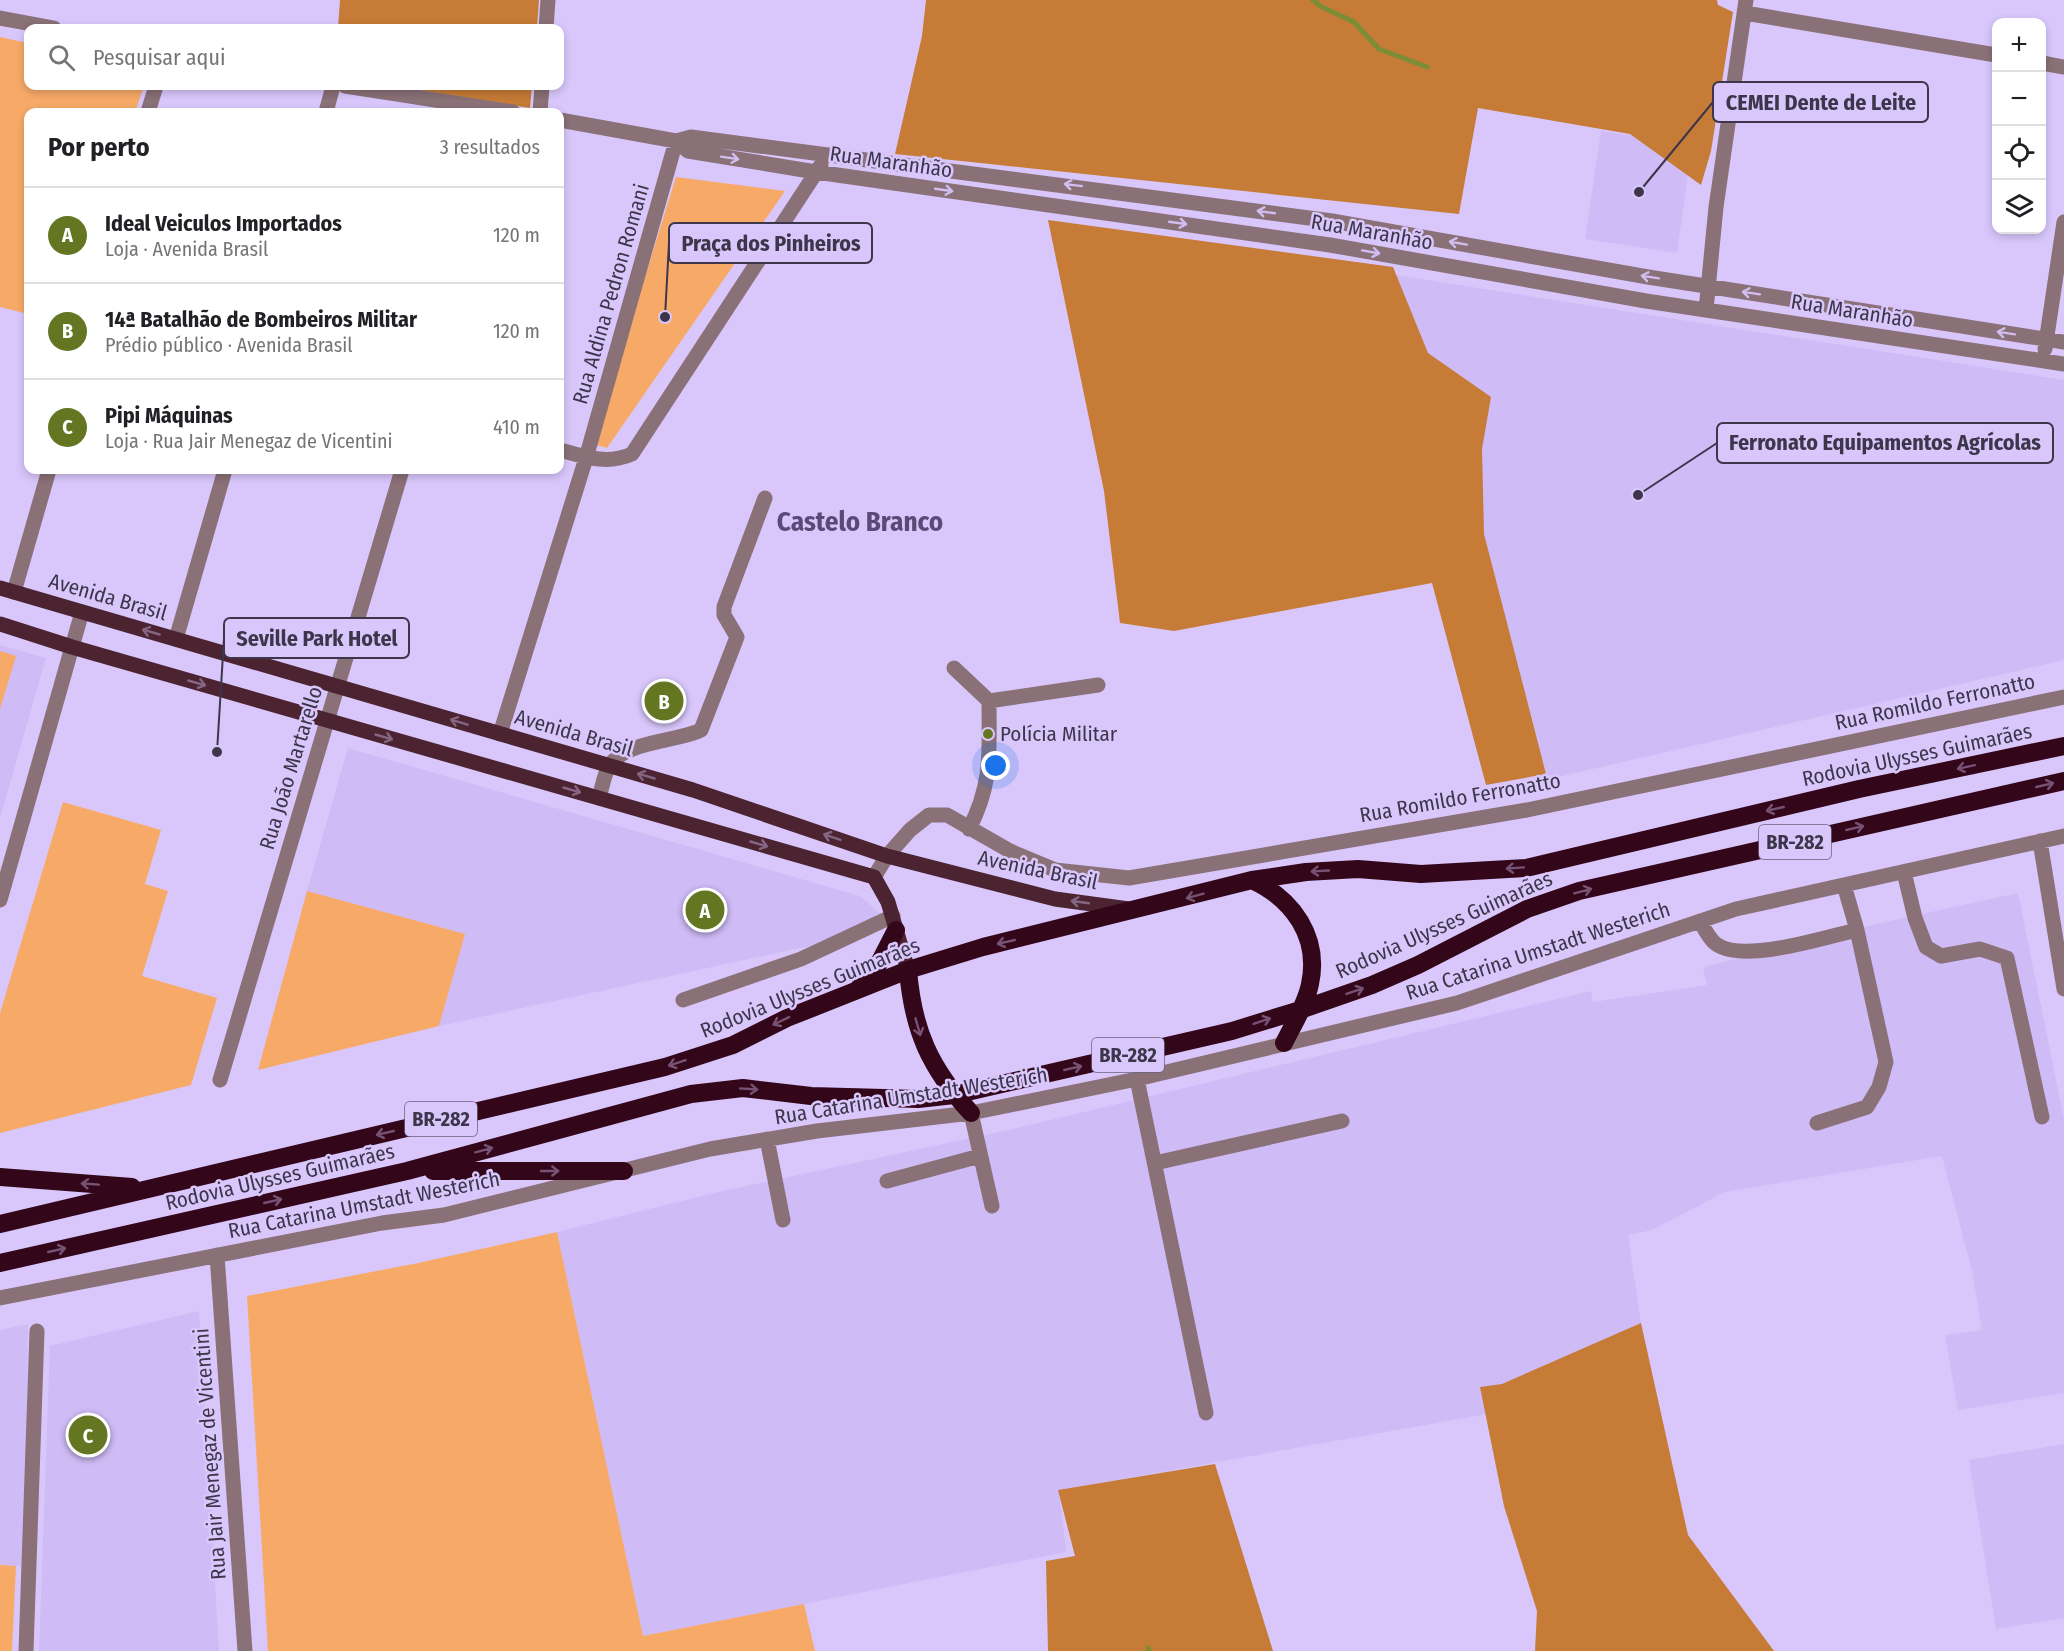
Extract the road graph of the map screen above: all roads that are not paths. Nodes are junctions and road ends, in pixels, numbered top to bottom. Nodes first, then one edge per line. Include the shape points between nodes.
1 (548, 0) edge
2 (1746, 6) edge
3 (0, 18) edge
4 (32, 24) edge
5 (546, 24) edge
6 (1992, 55) edge
7 (2046, 64) edge
8 (2064, 67) edge
9 (155, 90) edge
10 (332, 90) edge
11 (370, 90) edge
12 (542, 90) edge
13 (149, 108) edge
14 (327, 108) edge
15 (481, 108) edge
16 (540, 108) edge
17 (564, 121) edge
18 (676, 141) junction
19 (828, 155) junction
20 (908, 164) junction
21 (816, 172) junction
22 (904, 185) junction
23 (1155, 196) junction
24 (1152, 219) junction
25 (1332, 221) junction
26 (2064, 222) edge
27 (1330, 245) junction
28 (1501, 251) junction
29 (1497, 275) junction
30 (1708, 286) junction
31 (1832, 306) junction
32 (1706, 309) junction
33 (1829, 328) junction
34 (2046, 339) junction
35 (2064, 342) edge
36 (2043, 361) junction
37 (2064, 364) edge
38 (564, 451) edge
39 (586, 458) junction
40 (48, 474) edge
41 (224, 474) edge
42 (401, 474) edge
43 (765, 498) dead end
44 (7, 590) edge
45 (82, 612) junction
46 (0, 624) edge
47 (176, 639) junction
48 (72, 647) junction
49 (954, 668) dead end
50 (1098, 685) dead end
51 (339, 686) junction
52 (2064, 697) edge
53 (988, 701) junction
54 (327, 721) junction
55 (500, 734) junction
56 (2064, 746) edge
57 (610, 765) junction
58 (2064, 781) edge
59 (599, 798) junction
60 (969, 829) junction
61 (2064, 836) edge
62 (2040, 841) junction
63 (887, 856) junction
64 (1904, 872) junction
65 (874, 878) junction
66 (1252, 880) junction
67 (1844, 885) junction
68 (0, 900) edge
69 (1138, 911) junction
70 (1700, 921) junction
71 (894, 923) junction
72 (1857, 930) junction
73 (908, 970) junction
74 (857, 989) junction
75 (2064, 989) edge
76 (683, 1000) dead end
77 (1299, 1010) junction
78 (1284, 1043) junction
79 (1137, 1079) junction
80 (220, 1080) dead end
81 (954, 1095) junction
82 (971, 1113) junction
83 (2042, 1117) dead end
84 (1342, 1121) dead end
85 (1817, 1123) dead end
86 (767, 1139) junction
87 (980, 1156) junction
88 (1155, 1163) junction
89 (624, 1170) junction
90 (407, 1171) junction
91 (0, 1177) edge
92 (887, 1181) dead end
93 (149, 1188) junction
94 (992, 1206) dead end
95 (783, 1220) dead end
96 (0, 1224) edge
97 (217, 1255) junction
98 (0, 1263) edge
99 (0, 1298) edge
100 (37, 1331) dead end
101 (1206, 1413) dead end
102 (26, 1651) edge
103 (245, 1651) edge

1 - 5 street
2 - 6 street
2 - 30 street via 1717,196
3 - 4 street
7 - 8 street
9 - 13 street
10 - 14 street
11 - 15 street
12 - 16 street
17 - 18 street, Rua Maranhão
18 - 19 street, Rua Maranhão via 691,137
18 -> 21 street, Rua Maranhão via 688,151
18 - 39 street, Rua Aldina Pedron Romani
19 - 20 street, Rua Maranhão
19 - 21 street
20 - 22 street
23 -> 20 street, Rua Maranhão
21 - 22 street, Rua Maranhão
21 - 39 street via 632,454 615,461
22 -> 24 street, Rua Maranhão
23 - 24 street
25 -> 23 street, Rua Maranhão
24 -> 27 street, Rua Maranhão
25 - 27 street
28 -> 25 street, Rua Maranhão
26 - 34 street
27 -> 29 street, Rua Maranhão
28 - 29 street
30 -> 28 street, Rua Maranhão
29 - 32 street, Rua Maranhão
31 -> 30 street, Rua Maranhão
30 - 32 street
31 - 33 street
34 -> 31 street, Rua Maranhão
32 - 33 street, Rua Maranhão
33 - 36 street, Rua Maranhão
34 - 35 street, Rua Maranhão
34 - 36 street
36 - 37 street, Rua Maranhão
38 - 39 street
39 - 55 street, Rua Aldina Pedron Romani
40 - 44 street
41 - 47 street
42 - 51 street, Rua João Martarello
43 - 57 street via 724,608 737,637 701,730 646,744
44 - 45 main road, Avenida Brasil
47 -> 45 main road, Avenida Brasil
45 - 48 street
46 - 48 main road
47 - 51 main road, Avenida Brasil
48 -> 54 main road
48 - 68 street
49 - 53 street
50 - 53 street
51 - 54 street, Rua João Martarello
55 -> 51 main road, Avenida Brasil
52 - 60 street, Rua Romildo Ferronatto via 1527,810 1129,878 1056,870
53 - 60 street via 986,792
54 -> 59 main road
54 - 80 street, Rua João Martarello
55 - 57 main road, Avenida Brasil
56 -> 66 highway, Rodovia Ulysses Guimarães / BR-282 via 1859,789 1527,868 1421,874 1327,871
57 - 59 street
63 -> 57 main road, Avenida Brasil
77 -> 58 highway, Rodovia Ulysses Guimarães / BR-282 via 1372,985 1527,909 1579,891
59 -> 65 main road
60 - 63 street, Rua Romildo Ferronatto via 947,815 929,815
61 - 62 street, Rua Catarina Umstadt Westerich
62 - 64 street, Rua Catarina Umstadt Westerich
62 - 75 street
63 - 65 street, Rua Romildo Ferronatto
69 -> 63 main road, Avenida Brasil via 1055,899
64 - 67 street, Rua Catarina Umstadt Westerich
64 - 83 street via 1926,947 1941,956 1980,949 2007,958
65 - 71 main road
66 -> 69 highway, Rodovia Ulysses Guimarães / BR-282
66 - 77 highway via 1288,903 1309,937 1313,960 1310,985
67 - 70 street, Rua Catarina Umstadt Westerich
67 - 72 street
69 -> 73 highway, Rodovia Ulysses Guimarães / BR-282 via 983,947
70 - 72 street via 1715,944 1751,952
70 - 78 street, Rua Catarina Umstadt Westerich via 1457,1003
71 - 73 main road
71 - 74 highway via 876,969
71 - 76 street
72 - 85 street via 1886,1062 1879,1087 1867,1107
73 - 74 highway, Rodovia Ulysses Guimarães / BR-282
73 -> 81 highway via 911,1004 920,1037 934,1067
74 -> 93 highway, Rodovia Ulysses Guimarães / BR-282 via 733,1046 665,1067
77 - 78 highway
81 -> 77 highway, Rodovia Ulysses Guimarães / BR-282 via 1232,1031
78 - 79 street, Rua Catarina Umstadt Westerich
79 - 82 street, Rua Catarina Umstadt Westerich
79 - 88 street
81 - 82 highway
90 -> 81 highway, Rodovia Ulysses Guimarães / BR-282 via 690,1094 742,1088 811,1096 918,1099
82 - 86 street, Rua Catarina Umstadt Westerich
82 - 87 street
84 - 88 street
86 - 89 street, Rua Catarina Umstadt Westerich
86 - 95 street
87 - 92 street
87 - 94 street
88 - 101 street
90 -> 89 highway
89 - 97 street, Rua Catarina Umstadt Westerich via 444,1215
98 -> 90 highway, Rodovia Ulysses Guimarães / BR-282
93 -> 91 highway
93 - 96 highway, Rodovia Ulysses Guimarães / BR-282
97 - 99 street, Rua Catarina Umstadt Westerich
97 - 103 street, Rua Jair Menegaz de Vicentini
100 - 102 street

